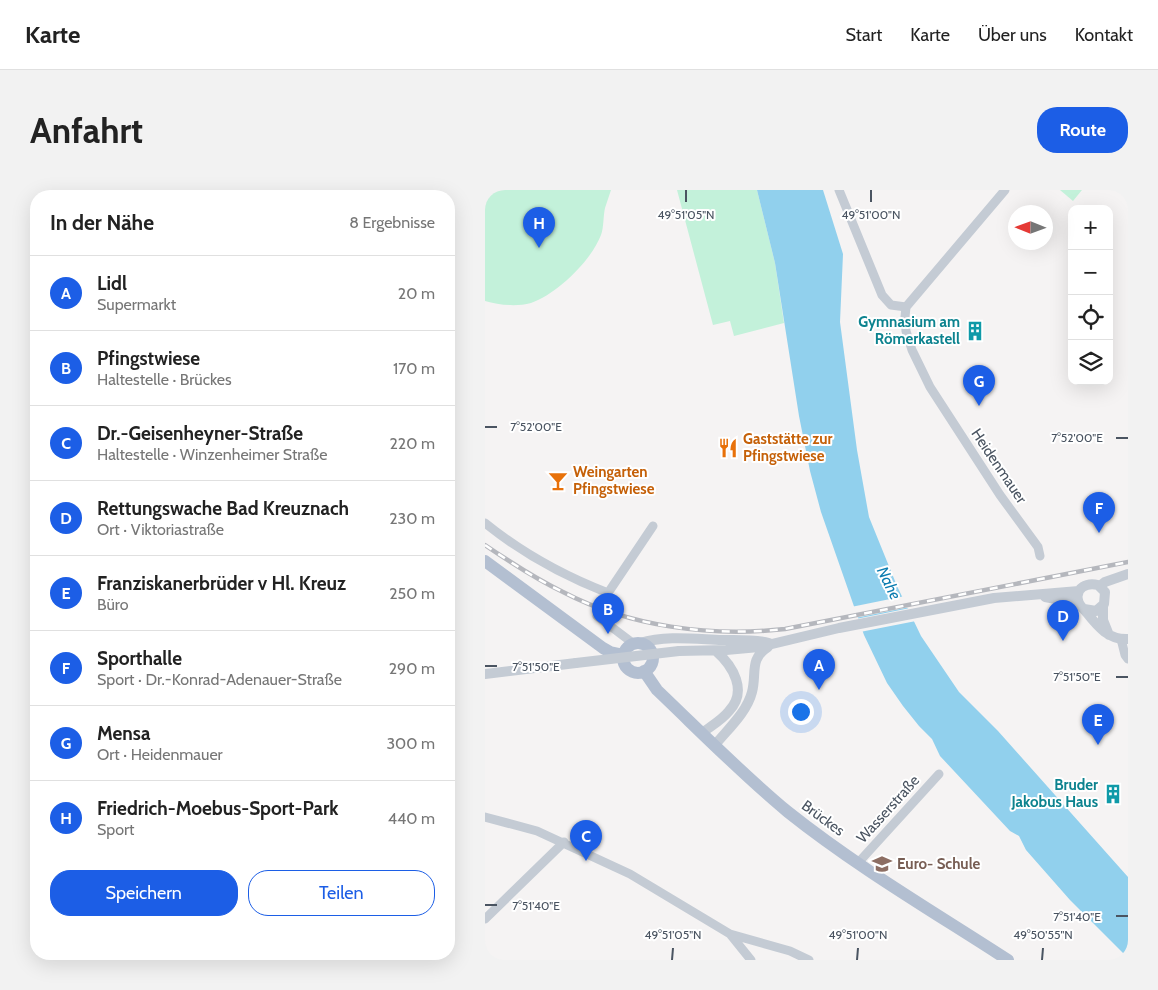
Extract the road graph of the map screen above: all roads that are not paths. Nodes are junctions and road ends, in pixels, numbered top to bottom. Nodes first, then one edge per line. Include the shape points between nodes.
1 (839, 190) edge
2 (1005, 190) edge
3 (906, 308) junction
4 (485, 523) edge
5 (653, 526) dead end
6 (1040, 556) dead end
7 (485, 561) edge
8 (1128, 574) edge
9 (1103, 590) junction
10 (1079, 591) junction
11 (608, 593) junction
12 (1024, 595) junction
13 (1081, 606) junction
14 (1103, 606) junction
15 (1109, 636) junction
16 (1125, 639) edge
17 (637, 644) junction
18 (772, 644) junction
19 (716, 651) junction
20 (624, 654) junction
21 (1128, 659) edge
22 (644, 671) junction
23 (485, 674) edge
24 (702, 733) junction
25 (715, 745) junction
26 (939, 774) dead end
27 (485, 817) edge
28 (564, 842) junction
29 (858, 863) junction
30 (485, 919) edge
31 (730, 934) junction
32 (751, 960) edge
33 (809, 960) edge
34 (1009, 960) edge

1 - 3 street via 882,295 891,305
2 - 3 street
3 - 6 street, Heidenmauer via 909,341 930,386 1000,495 1038,547
4 - 11 street via 554,569
5 - 11 street
7 - 20 main road via 603,648
8 - 9 street via 1105,582
9 - 10 street via 1089,584
9 - 14 street
10 - 12 street
10 - 13 street via 1077,597
11 - 17 street via 597,616
12 - 13 street
12 - 18 street via 854,625
13 - 14 street via 1096,611
13 - 15 street
14 - 15 street via 1103,620
15 - 16 street
16 - 21 street
17 - 18 street via 673,638 752,640
17 - 20 main road via 627,648
17 - 22 main road via 648,648 652,656 651,665
18 - 19 street
18 - 25 street via 756,661 753,691 747,705
19 - 23 street, bridge via 679,651
19 - 24 street via 735,673 738,694 730,710
20 - 22 main road via 627,668 635,672
22 - 24 main road, Brückes via 657,690
24 - 25 main road, Brückes
25 - 29 main road, Brückes via 789,812
26 - 29 street, Wasserstraße
27 - 28 street via 519,825
28 - 30 street
28 - 31 street via 630,874
29 - 34 main road, Brückes
31 - 32 street
31 - 33 street

